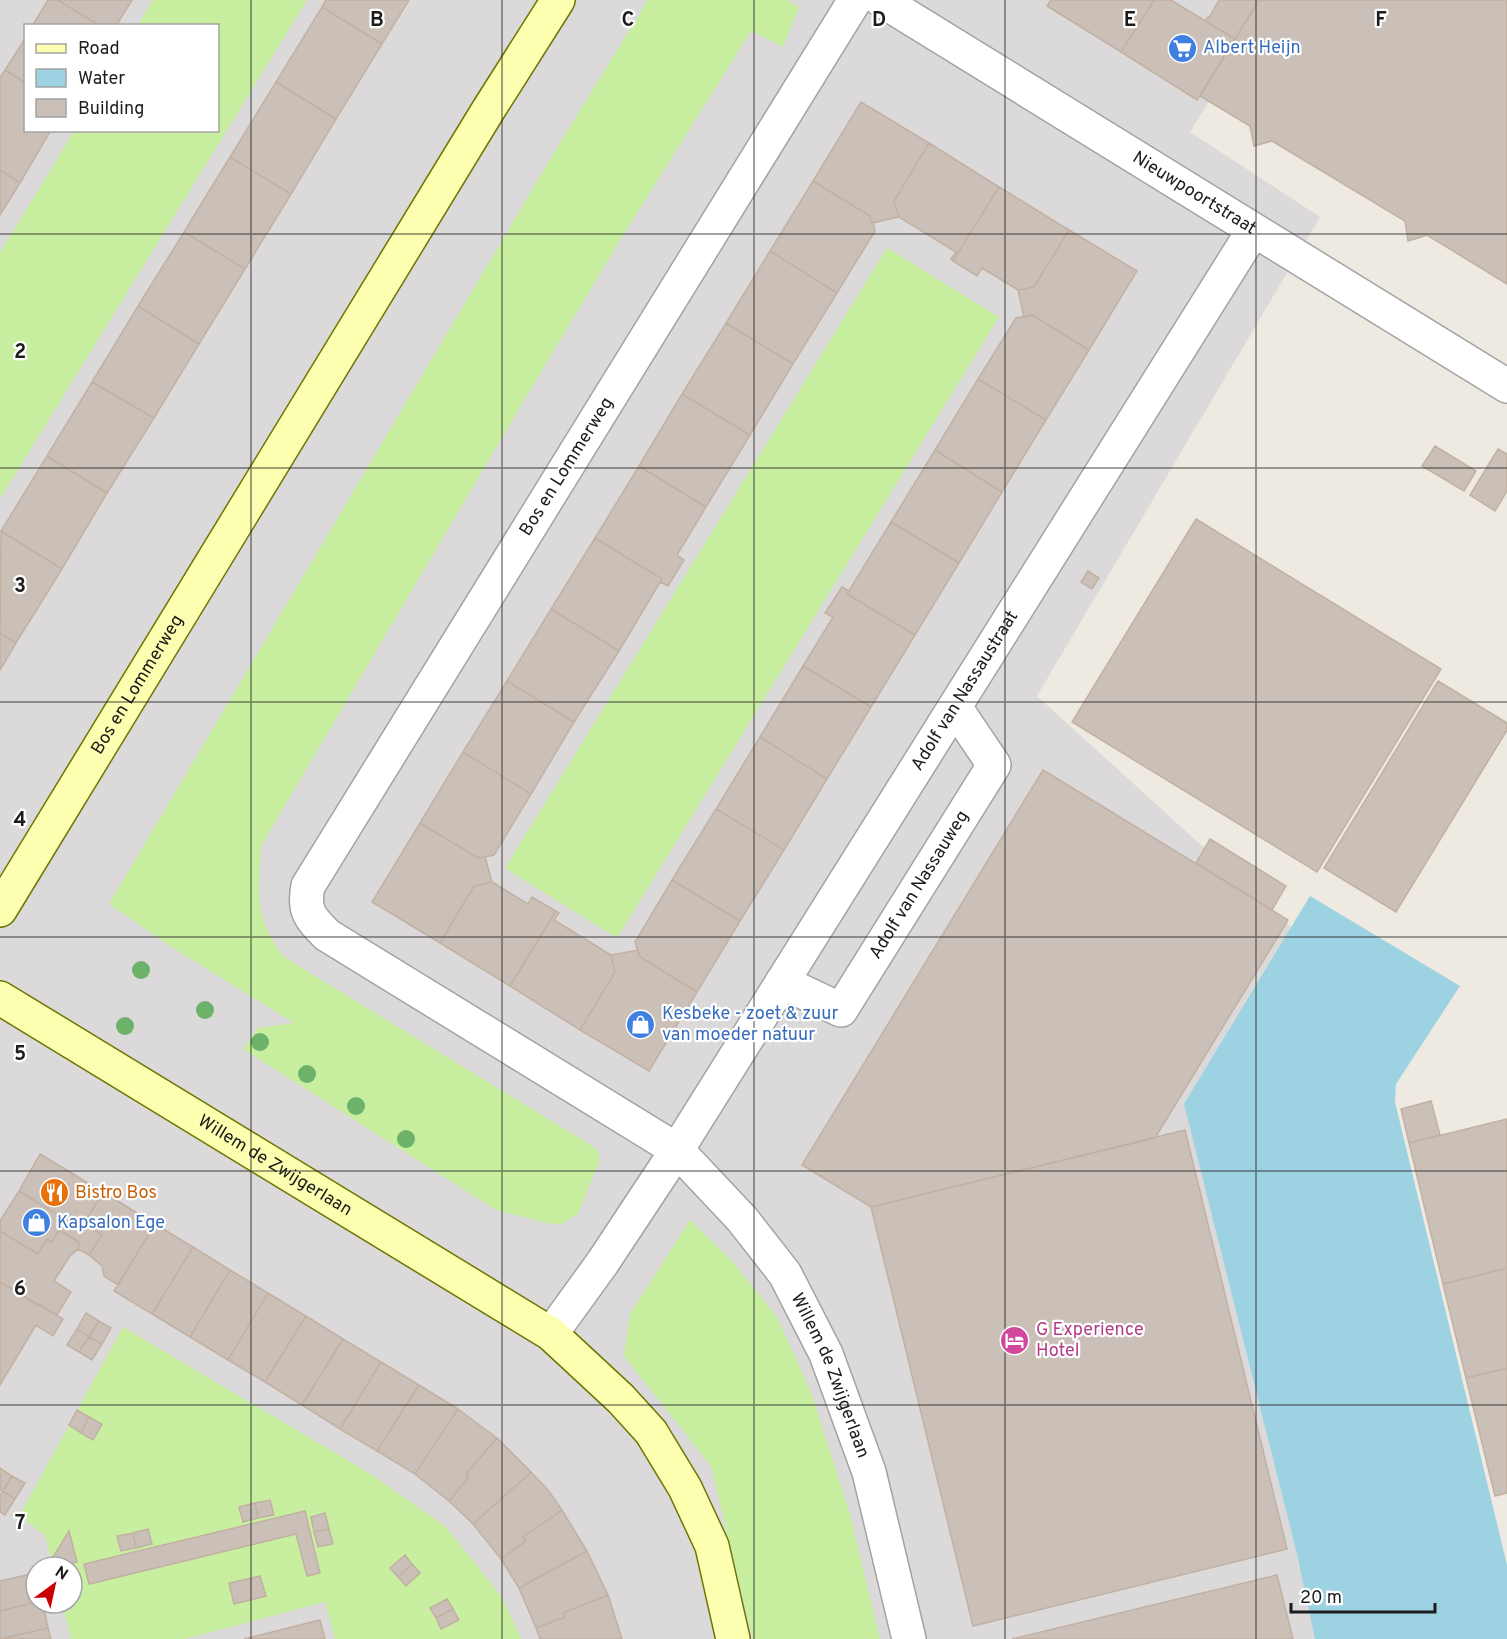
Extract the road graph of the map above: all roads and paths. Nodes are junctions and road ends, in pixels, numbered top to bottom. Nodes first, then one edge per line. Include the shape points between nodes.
1 (558, 0) edge
2 (855, 0) edge
3 (881, 0) edge
4 (1253, 231) junction
5 (1507, 386) edge
6 (955, 707) junction
7 (0, 910) edge
8 (327, 935) joint
9 (782, 982) junction
10 (0, 998) edge
11 (676, 1150) junction
12 (551, 1334) junction
13 (733, 1639) edge
14 (909, 1639) edge

1 - 7 main road, Bos en Lommerweg
2 - 8 street, Bos en Lommerweg via 308,886 305,900 312,920
3 - 4 street, Nieuwpoortstraat
4 - 5 street, Nieuwpoortstraat
4 - 6 street, Adolf van Nassaustraat
6 - 9 street, Adolf van Nassaustraat
6 - 9 street, Adolf van Nassauweg via 994,765 841,1010
8 - 11 street, Willem de Zwijgerlaan
9 - 11 street, Adolf van Nassaustraat
10 - 12 main road, Willem de Zwijgerlaan
11 - 12 street
11 - 14 street, Willem de Zwijgerlaan via 742,1219 785,1274 826,1354 868,1473
12 - 13 main road, Willem de Zwijgerlaan via 651,1432 686,1488 712,1546

